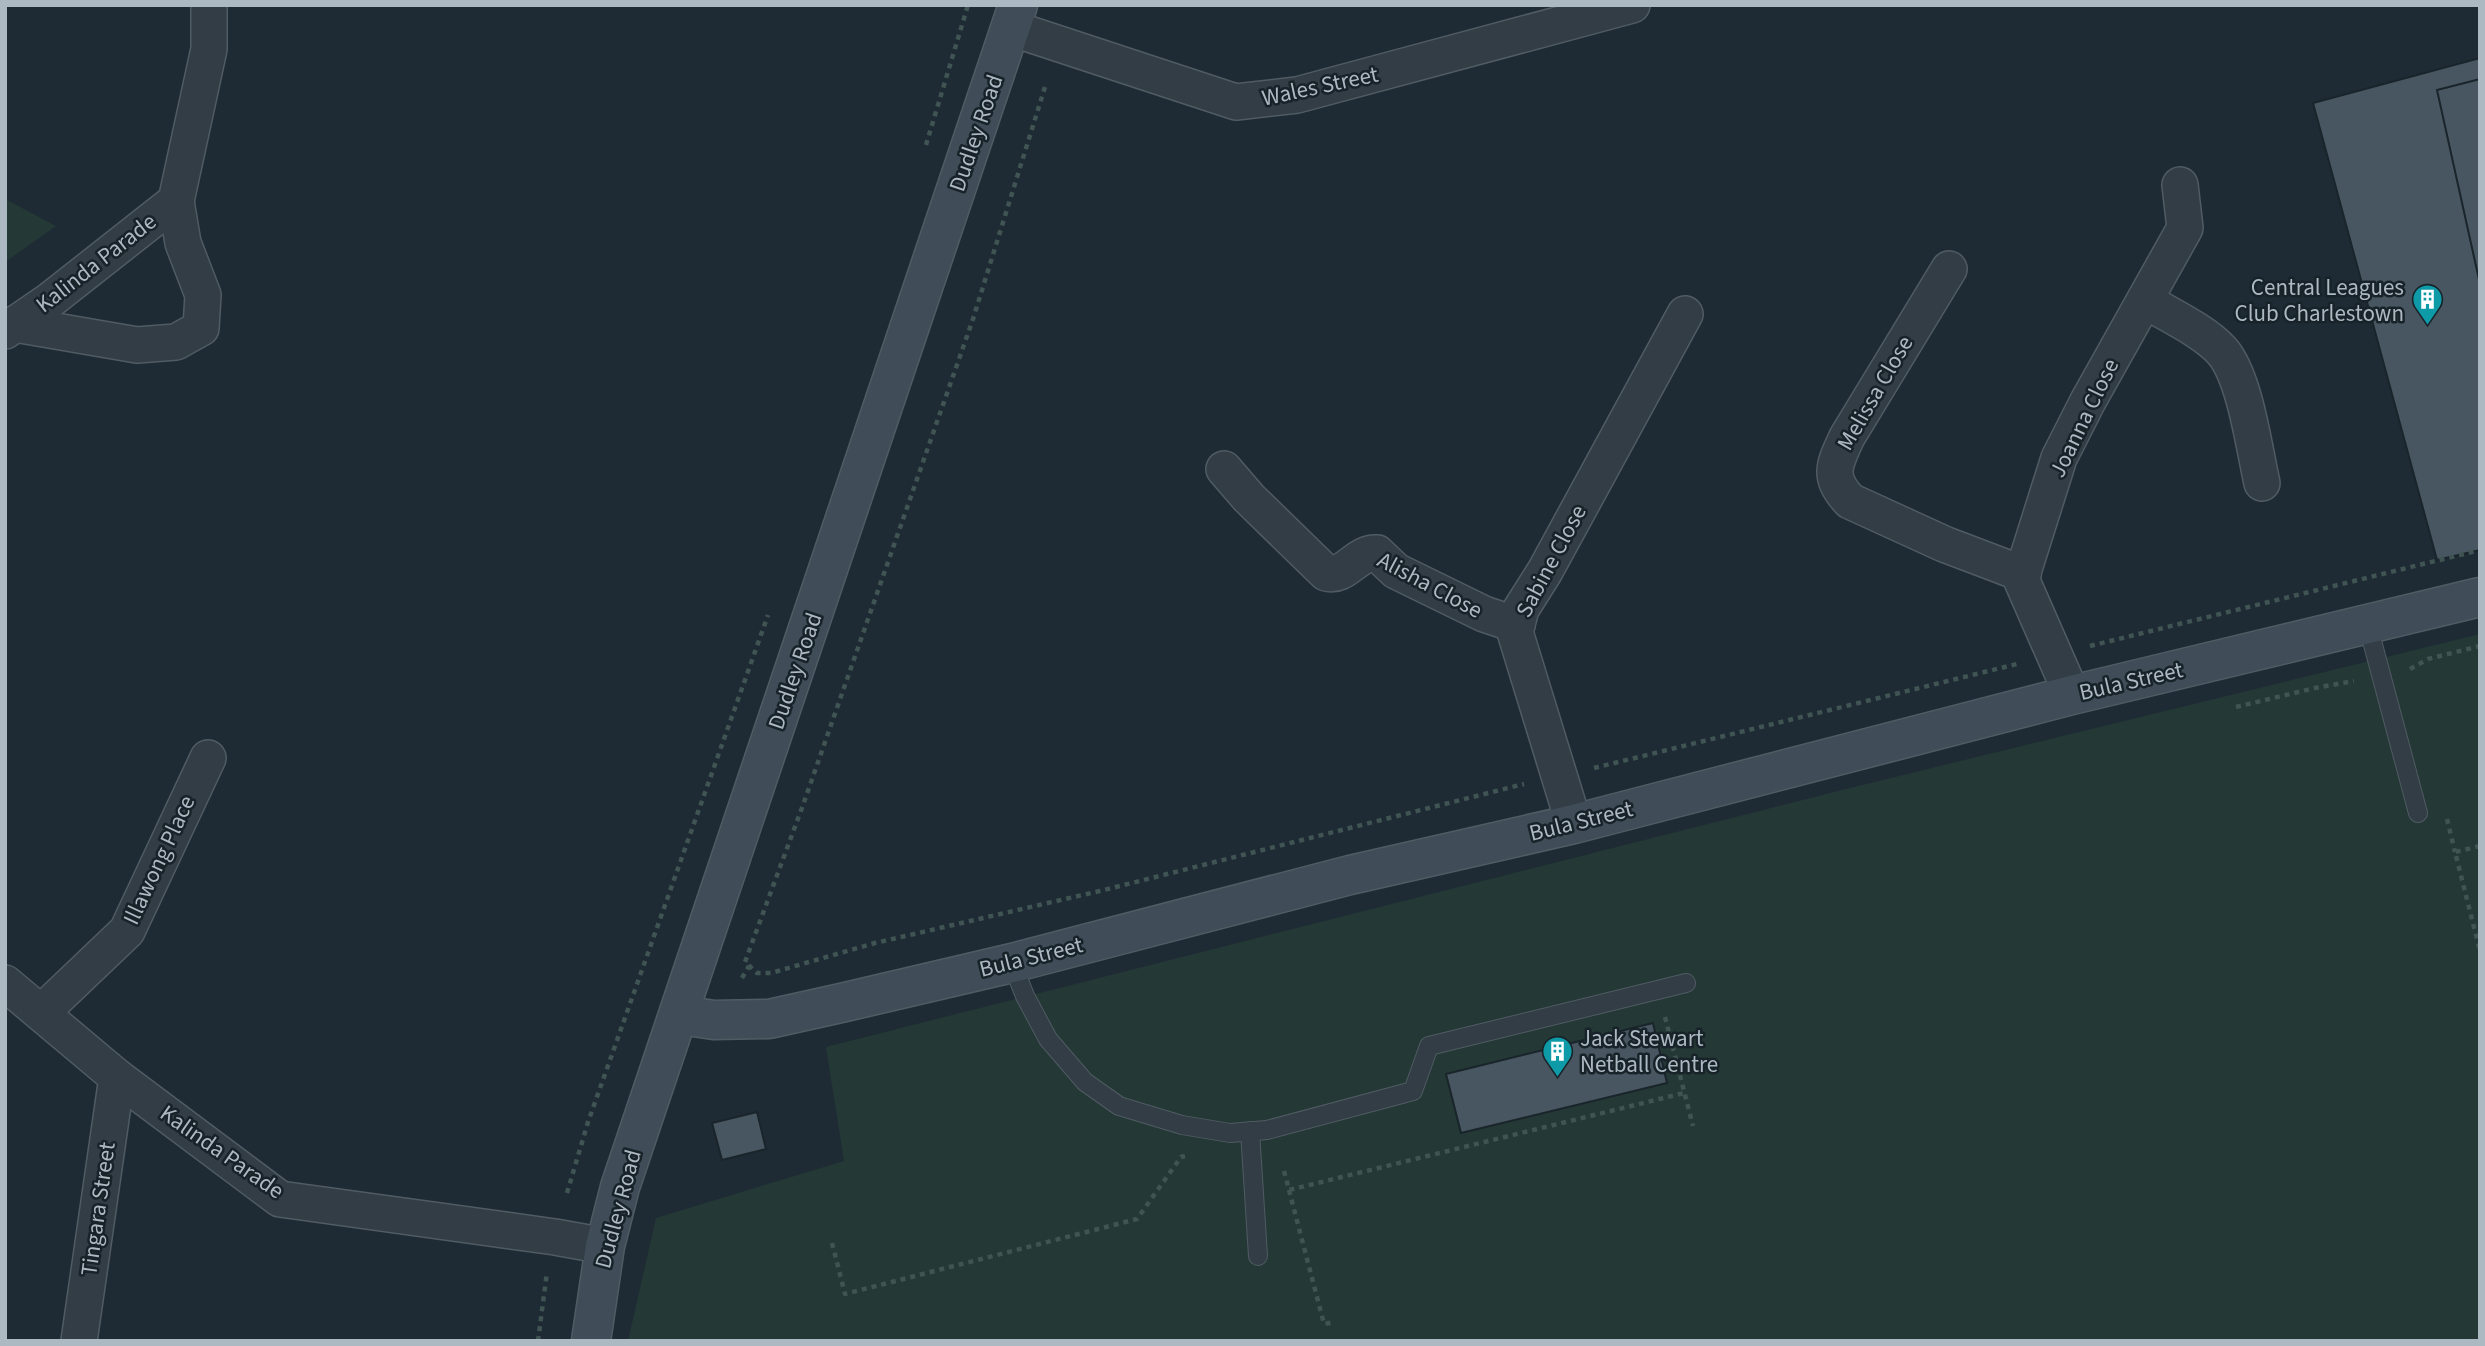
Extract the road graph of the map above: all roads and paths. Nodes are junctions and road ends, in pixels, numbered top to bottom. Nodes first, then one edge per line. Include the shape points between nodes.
1 (209, 5) edge
2 (968, 5) edge
3 (1632, 5) edge
4 (1015, 17) edge
5 (1045, 87) dead end
6 (925, 150) dead end
7 (2180, 185) dead end
8 (176, 201) junction
9 (1949, 269) dead end
10 (2146, 301) junction
11 (1685, 314) dead end
12 (10, 328) edge
13 (1224, 469) dead end
14 (2262, 484) dead end
15 (2480, 550) edge
16 (2023, 575) junction
17 (2480, 597) edge
18 (772, 604) dead end
19 (1517, 625) junction
20 (2368, 626) junction
21 (2480, 646) edge
22 (2054, 655) junction
23 (2410, 669) dead end
24 (2380, 676) junction
25 (2072, 695) junction
26 (2236, 707) dead end
27 (208, 758) dead end
28 (1559, 776) junction
29 (2418, 813) dead end
30 (1574, 824) junction
31 (2480, 846) edge
32 (2480, 951) edge
33 (1012, 963) junction
34 (749, 966) junction
35 (742, 978) dead end
36 (5, 983) edge
37 (1686, 983) dead end
38 (1658, 989) junction
39 (41, 1013) junction
40 (680, 1015) junction
41 (117, 1077) junction
42 (1684, 1093) junction
43 (1693, 1126) dead end
44 (1250, 1131) junction
45 (1188, 1155) dead end
46 (1283, 1168) dead end
47 (1289, 1190) junction
48 (567, 1193) dead end
49 (832, 1243) dead end
50 (605, 1246) junction
51 (1258, 1256) dead end
52 (548, 1265) dead end
53 (1334, 1322) dead end
54 (79, 1341) edge
55 (538, 1341) edge
56 (592, 1341) edge

1 - 8 street, Kalinda Parade via 209,49
2 - 6 path
3 - 4 street, Wales Street via 1297,95 1236,102
4 - 40 street, Dudley Road
5 - 34 path via 973,319 745,962
7 - 10 street, Joanna Close via 2185,228
8 - 12 street, Kalinda Parade
8 - 12 street, Kalinda Parade via 183,243 203,295 201,328 176,342 137,345
9 - 16 street, Melissa Close via 1846,437 1833,476 1850,501
10 - 14 street via 2211,340 2233,367
10 - 16 street, Joanna Close via 2060,458
11 - 19 street, Sabine Close via 1521,610
13 - 19 street, Alisha Close via 1326,573 1340,572 1362,555 1377,554 1396,571
15 - 22 path
16 - 22 street
17 - 20 street, Bula Street
18 - 48 path via 588,1122
19 - 28 street, Sabine Close via 1523,662
20 - 24 lane
20 - 25 street, Bula Street
21 - 23 path via 2428,659
22 - 25 street
22 - 28 path
24 - 26 path
24 - 29 lane
25 - 30 street, Bula Street
27 - 39 street, Illawong Place via 127,931
28 - 30 street, Sabine Close
28 - 34 path via 875,943 771,973 757,973
30 - 33 street, Bula Street via 1350,875
31 - 32 path via 2455,852
33 - 40 street, Bula Street via 769,1019
33 - 44 lane via 1048,1039 1085,1082 1119,1106 1182,1125 1230,1133
34 - 35 path
36 - 39 street, Kalinda Parade
37 - 38 lane
38 - 42 path
38 - 44 lane via 1429,1046 1413,1091
39 - 41 street, Kalinda Parade
40 - 50 street, Dudley Road via 620,1187
41 - 50 street, Kalinda Parade via 280,1199
41 - 54 street, Tingara Street
42 - 43 path
42 - 47 path
44 - 51 lane
45 - 49 path via 1181,1157 1138,1219 845,1294
46 - 47 path
47 - 53 path via 1324,1324
50 - 56 street, Dudley Road
52 - 55 path

